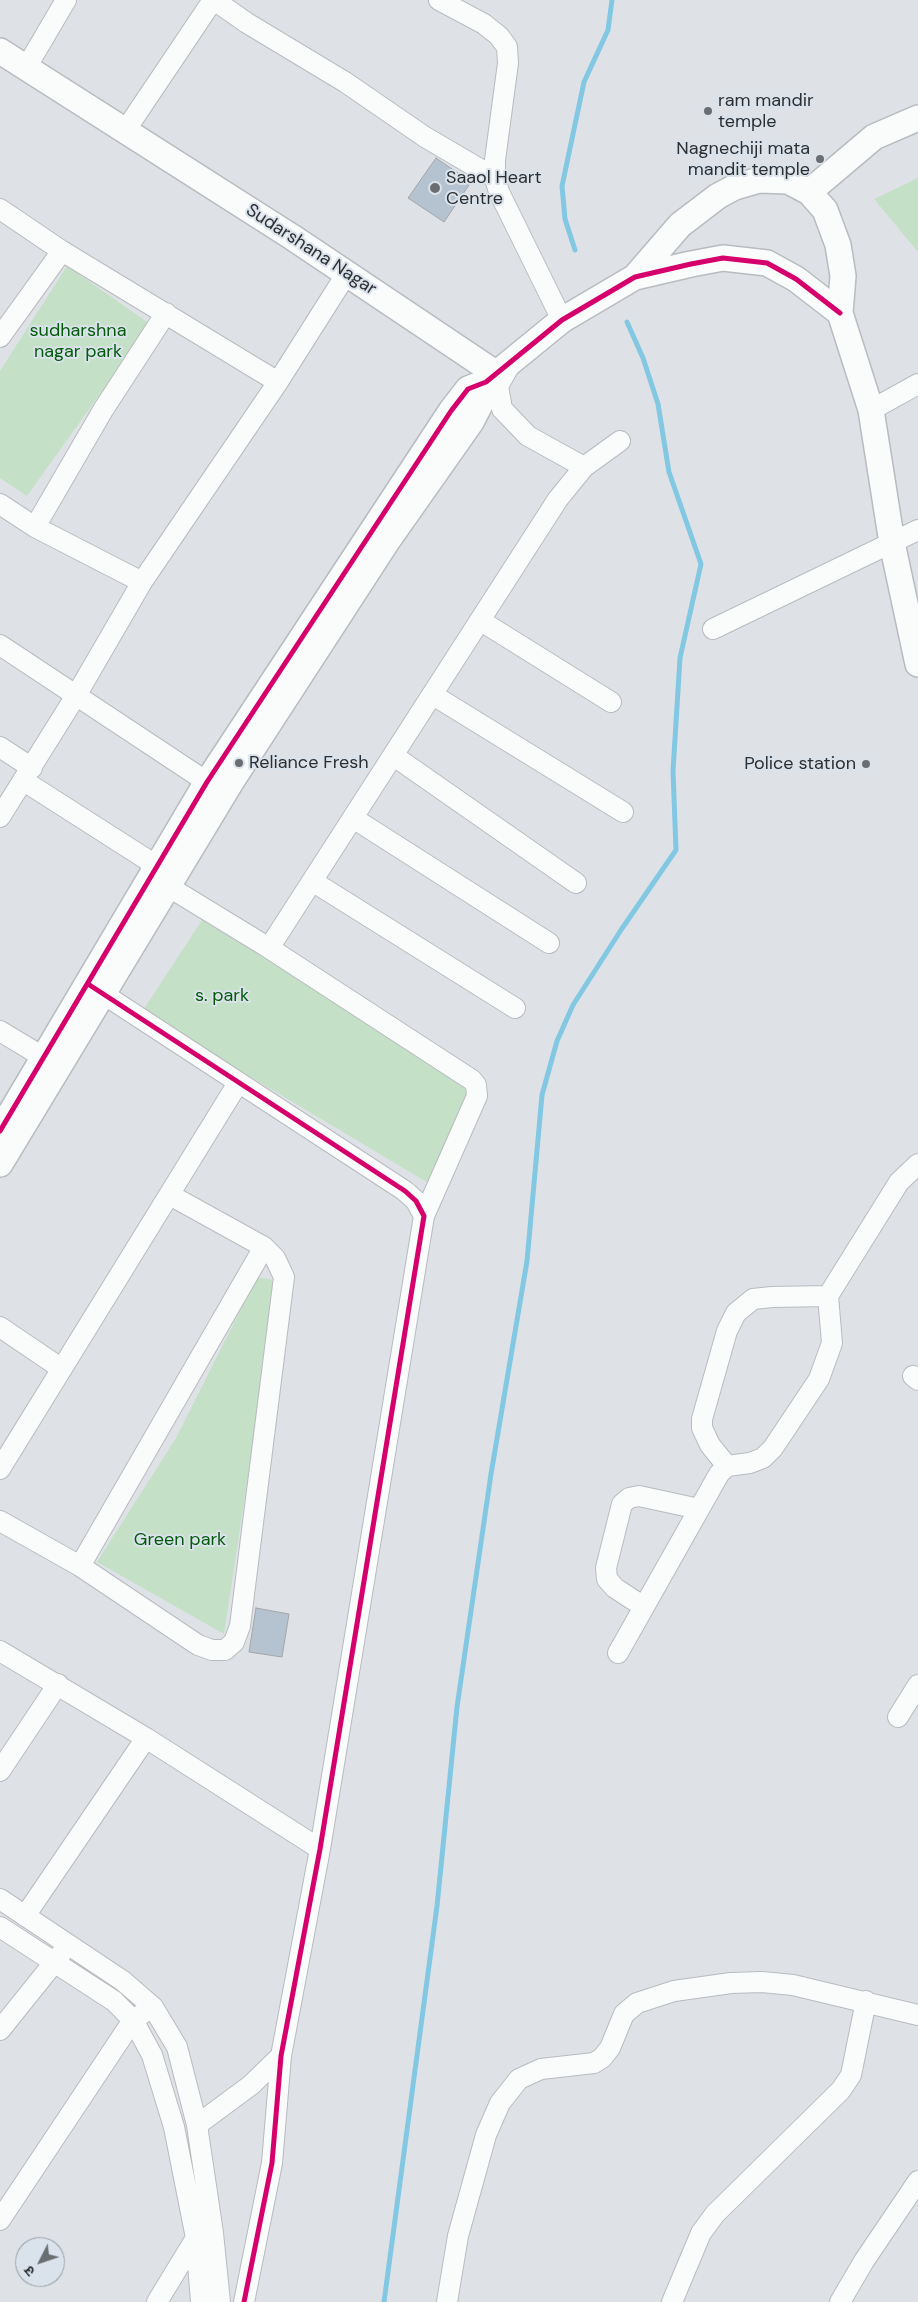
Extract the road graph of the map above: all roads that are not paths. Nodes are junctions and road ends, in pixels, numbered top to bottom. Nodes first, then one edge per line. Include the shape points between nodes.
1 (66, 0) edge
2 (214, 0) edge
3 (439, 0) edge
4 (0, 51) edge
5 (26, 68) junction
6 (918, 118) edge
7 (125, 131) junction
8 (495, 178) junction
9 (809, 192) junction
10 (0, 208) edge
11 (62, 251) junction
12 (347, 273) junction
13 (635, 277) junction
14 (166, 313) junction
15 (840, 313) junction
16 (562, 320) junction
17 (0, 337) edge
18 (498, 372) junction
19 (278, 382) junction
20 (918, 384) edge
21 (871, 410) junction
22 (620, 441) dead end
23 (584, 467) junction
24 (0, 504) edge
25 (35, 527) junction
26 (918, 530) edge
27 (892, 543) junction
28 (142, 582) junction
29 (481, 621) junction
30 (713, 629) dead end
31 (0, 644) edge
32 (918, 664) edge
33 (77, 694) junction
34 (433, 695) junction
35 (611, 702) dead end
36 (0, 747) edge
37 (394, 756) junction
38 (28, 774) junction
39 (207, 782) junction
40 (623, 812) dead end
41 (0, 817) edge
42 (353, 818) junction
43 (157, 866) junction
44 (312, 881) junction
45 (576, 883) dead end
46 (169, 887) junction
47 (549, 943) dead end
48 (269, 948) junction
49 (96, 989) junction
50 (515, 1008) dead end
51 (0, 1031) edge
52 (43, 1057) junction
53 (238, 1083) junction
54 (0, 1131) edge
55 (0, 1164) edge
56 (918, 1164) edge
57 (170, 1195) junction
58 (424, 1216) junction
59 (264, 1247) junction
60 (828, 1296) junction
61 (0, 1327) edge
62 (62, 1369) junction
63 (727, 1466) junction
64 (0, 1470) edge
65 (700, 1509) junction
66 (0, 1521) edge
67 (80, 1566) junction
68 (644, 1607) junction
69 (0, 1651) edge
70 (618, 1653) dead end
71 (58, 1684) junction
72 (918, 1685) edge
73 (898, 1717) dead end
74 (146, 1738) junction
75 (0, 1771) edge
76 (320, 1849) junction
77 (0, 1899) edge
78 (26, 1916) junction
79 (0, 1928) edge
80 (68, 1944) junction
81 (55, 1964) junction
82 (866, 2002) junction
83 (152, 2007) junction
84 (918, 2015) edge
85 (133, 2020) junction
86 (0, 2030) edge
87 (281, 2056) junction
88 (197, 2125) junction
89 (918, 2181) edge
90 (0, 2220) edge
91 (204, 2236) junction
92 (157, 2302) edge
93 (201, 2302) edge
94 (220, 2302) edge
95 (244, 2302) edge
96 (447, 2302) edge
97 (672, 2302) edge
98 (840, 2302) edge

1 - 5 street
2 - 7 street
2 - 8 street via 425,137
3 - 8 street via 484,24 500,36 506,47 508,63
4 - 5 street, Sudarshana Nagar
5 - 7 street, Sudarshana Nagar
6 - 9 street via 874,137
7 - 12 street, Sudarshana Nagar
8 - 16 street
9 - 13 street via 788,181 759,180 735,187 680,225
9 - 15 street via 825,210 838,245 843,276
10 - 11 street
11 - 14 street
11 - 17 street
12 - 18 street, Sudarshana Nagar
12 - 19 street
13 - 15 street via 723,258 745,259 767,263 782,271
13 - 16 street
14 - 19 street
14 - 25 street via 103,410
15 - 21 street
16 - 18 street
18 - 23 street via 502,409 528,436
18 - 39 street via 468,389 451,411
18 - 46 street via 471,422 388,540 231,782
19 - 28 street
20 - 21 street
21 - 27 street
22 - 23 street
23 - 29 street via 558,499
24 - 25 street
25 - 28 street
26 - 27 street
27 - 30 street
27 - 32 street
28 - 33 street
29 - 34 street
29 - 35 street
31 - 33 street
33 - 38 street
33 - 39 street
34 - 37 street
34 - 40 street
36 - 38 street
37 - 42 street
37 - 45 street
38 - 41 street
38 - 43 street
39 - 43 street
42 - 44 street
42 - 47 street
43 - 49 street
44 - 48 street
44 - 50 street
46 - 48 street
46 - 49 street
48 - 58 street via 476,1085 477,1096
49 - 52 street
49 - 53 street
49 - 55 street
51 - 52 street
52 - 54 street
53 - 57 street
53 - 58 street via 405,1191 416,1201
56 - 60 street via 899,1182
57 - 59 street
57 - 62 street
58 - 76 street
59 - 67 street
59 - 67 street via 275,1258 284,1277 240,1626 234,1642 225,1650 198,1645
60 - 63 street via 832,1343 819,1379 763,1458
60 - 63 street via 754,1300 736,1313 727,1331 702,1419 702,1428 710,1445
61 - 62 street
62 - 64 street
63 - 65 street via 719,1474
65 - 68 street
65 - 68 street via 639,1496 622,1504 606,1568 607,1579
66 - 67 street
68 - 70 street
69 - 71 street
71 - 74 street
71 - 75 street
72 - 73 street
74 - 76 street
74 - 78 street
76 - 87 street
77 - 78 street
78 - 80 street
79 - 81 street
80 - 81 street
80 - 83 street via 123,1981
81 - 85 street via 114,2001
81 - 86 street
82 - 84 street
82 - 96 street via 793,1985 762,1982 674,1991 630,2008 621,2020 610,2048 594,2063 541,2069 519,2079 500,2102 486,2135 458,2236
82 - 97 street via 851,2075 841,2090 715,2214 701,2232
83 - 85 street
83 - 88 street via 177,2047
85 - 90 street
85 - 91 street via 152,2055
87 - 88 street via 251,2085
87 - 95 street via 272,2164
88 - 91 street
89 - 98 street
91 - 92 street
91 - 93 street
91 - 94 street

